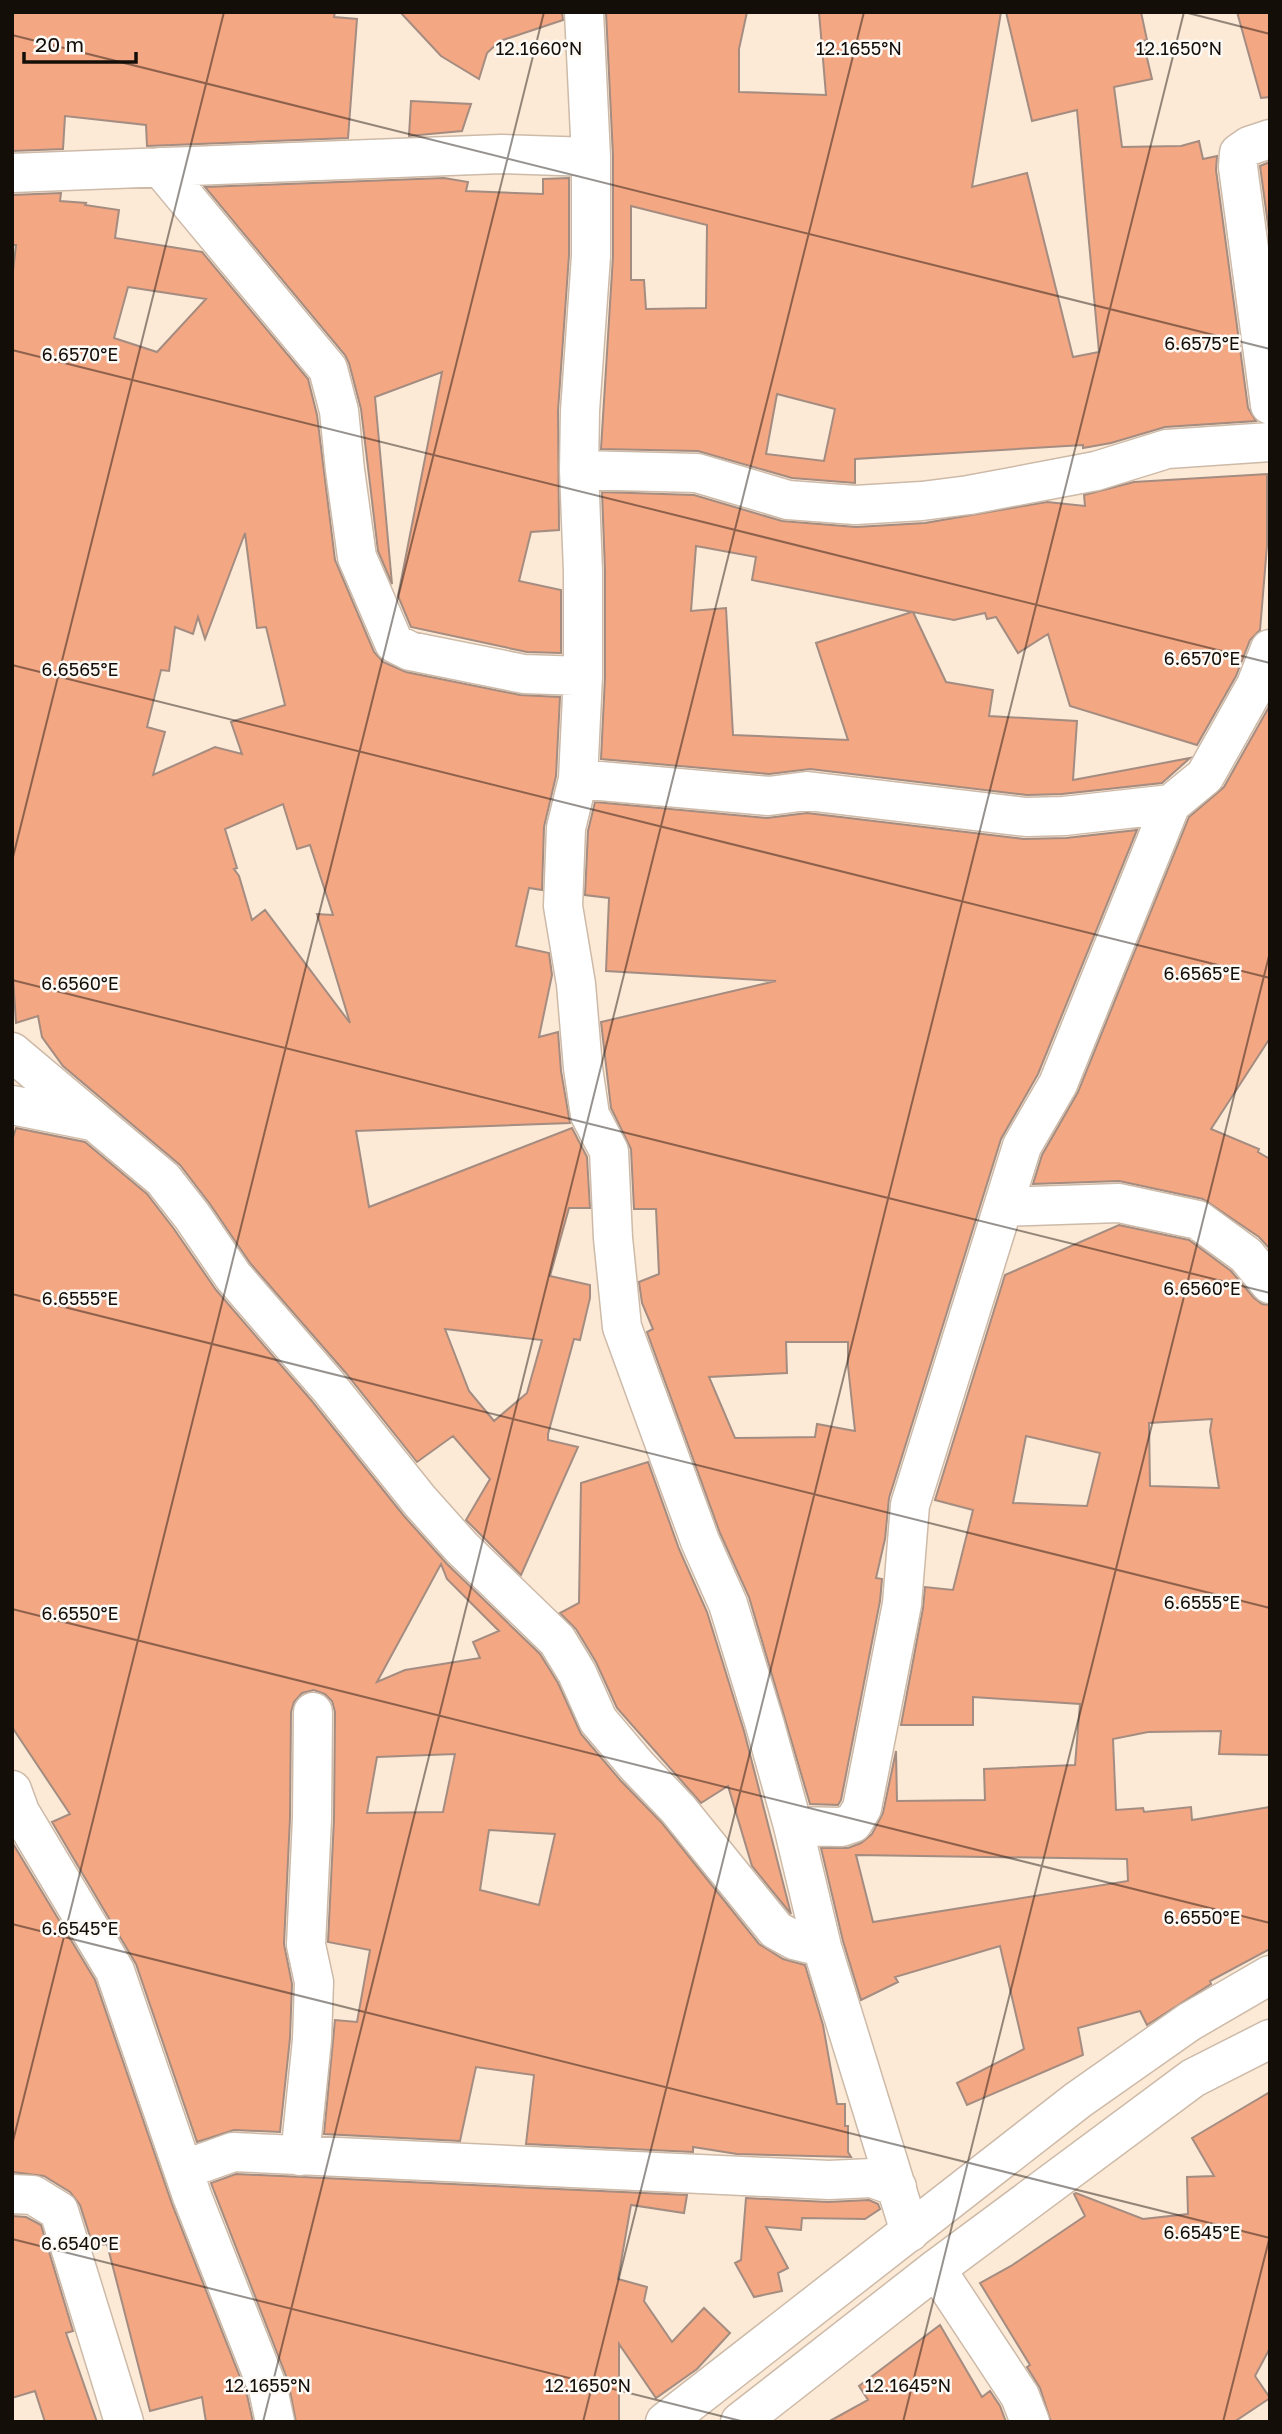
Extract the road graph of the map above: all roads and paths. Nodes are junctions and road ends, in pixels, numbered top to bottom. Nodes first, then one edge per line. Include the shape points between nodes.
1 (584, 12) edge
2 (1270, 139) edge
3 (591, 156) junction
4 (160, 167) junction
5 (12, 173) edge
6 (1270, 405) edge
7 (1270, 442) edge
8 (579, 470) junction
9 (1270, 649) edge
10 (583, 676) junction
11 (578, 779) junction
12 (1171, 804) junction
13 (12, 1052) edge
14 (12, 1105) edge
15 (98, 1122) junction
16 (1004, 1207) junction
17 (1270, 1284) edge
18 (313, 1712) dead end
19 (12, 1790) edge
20 (793, 1826) junction
21 (822, 1947) junction
22 (1270, 1975) edge
23 (1270, 2039) edge
24 (300, 2156) junction
25 (183, 2170) junction
26 (897, 2187) junction
27 (12, 2194) edge
28 (910, 2232) junction
29 (936, 2269) junction
30 (124, 2422) edge
31 (275, 2422) edge
32 (665, 2422) edge
33 (740, 2422) edge
34 (1030, 2422) edge

1 - 3 street
2 - 6 street via 1238,153
3 - 4 street via 501,154
3 - 8 street via 591,256
4 - 5 street
4 - 10 street via 328,369 340,411 357,558 394,643 524,674
7 - 8 street via 1167,449 1096,471 982,492 855,505 789,500 697,473
8 - 10 street
9 - 12 street via 1256,685 1205,776
10 - 11 street
11 - 12 street via 769,796 807,791 1026,817
11 - 20 street via 566,828 563,906 590,1115 610,1151 622,1327 727,1604
12 - 16 street via 1058,1084 1022,1146
13 - 15 street
14 - 15 street
15 - 21 street via 163,1179 233,1276 420,1501 557,1640 598,1720 776,1930
16 - 17 street via 1119,1203 1198,1220 1246,1255
16 - 20 street via 910,1505 902,1604 862,1808 853,1823 841,1827
18 - 24 street via 306,1945 314,1982
19 - 25 street via 20,1812 115,1971
20 - 21 street
21 - 26 street
22 - 28 street via 1189,2022 1077,2100
23 - 29 street via 1193,2078
24 - 25 street via 233,2152
24 - 26 street via 872,2178
25 - 31 street via 268,2389
26 - 28 street
27 - 30 street via 33,2195 59,2211
28 - 32 street
29 - 33 street
29 - 34 street via 1020,2396

